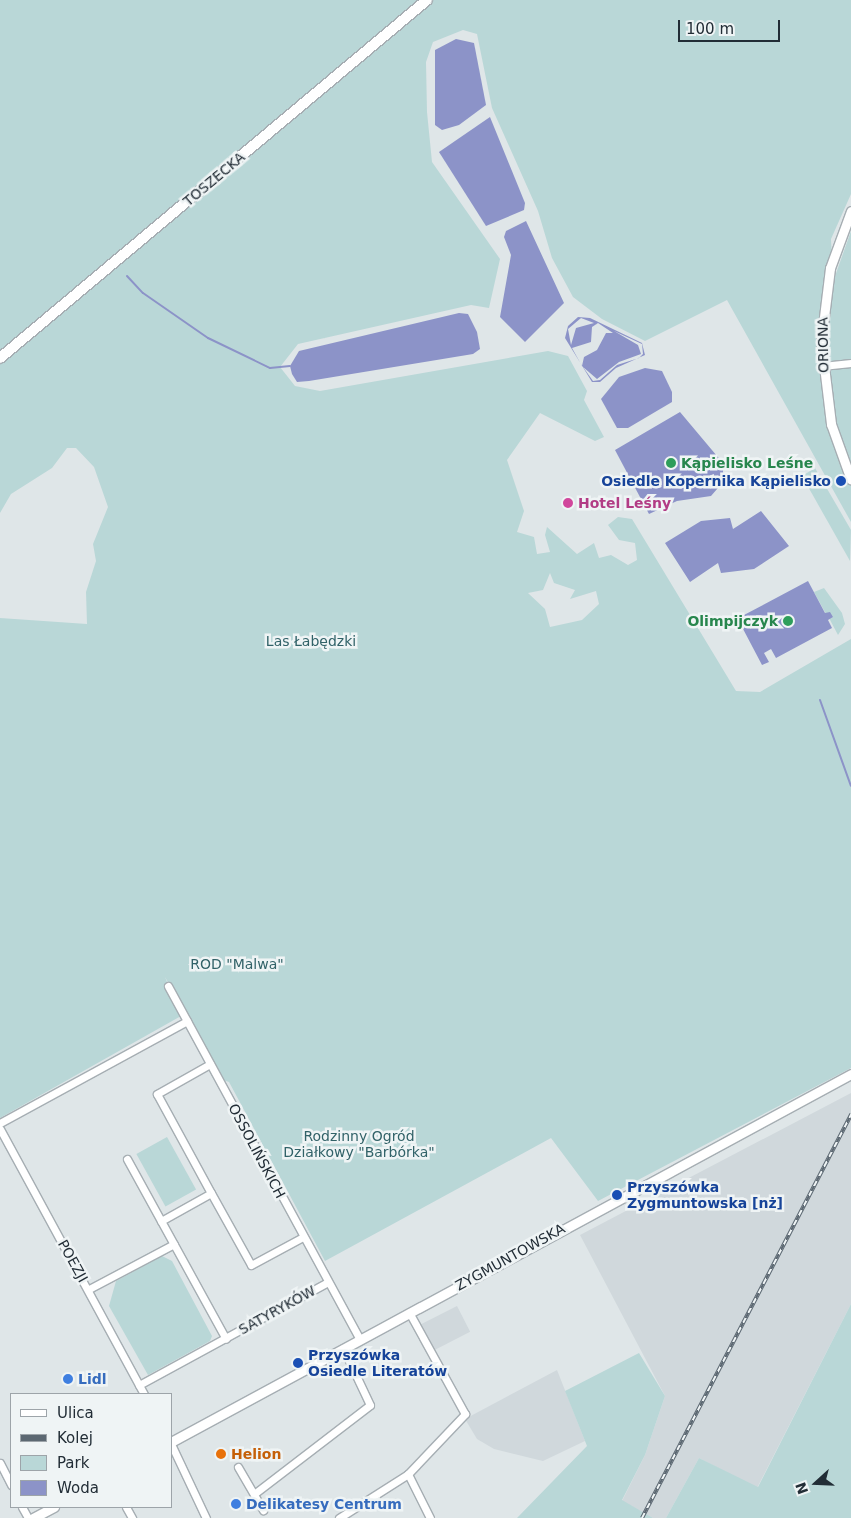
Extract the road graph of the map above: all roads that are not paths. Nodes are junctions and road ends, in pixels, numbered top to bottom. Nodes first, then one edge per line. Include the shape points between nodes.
1 (427, 0) edge
2 (851, 211) edge
3 (0, 358) edge
4 (851, 364) edge
5 (822, 366) junction
6 (851, 480) edge
7 (168, 986) dead end
8 (187, 1021) junction
9 (210, 1064) junction
10 (851, 1074) edge
11 (0, 1123) edge
12 (0, 1128) edge
13 (127, 1159) dead end
14 (211, 1193) junction
15 (161, 1221) junction
16 (303, 1237) junction
17 (174, 1244) junction
18 (328, 1282) junction
19 (89, 1289) junction
20 (410, 1312) junction
21 (226, 1338) junction
22 (360, 1339) junction
23 (343, 1348) junction
24 (140, 1385) junction
25 (144, 1393) edge
26 (172, 1442) edge
27 (172, 1445) edge
28 (0, 1464) edge
29 (238, 1467) dead end
30 (408, 1474) junction
31 (10, 1483) edge
32 (254, 1494) junction
33 (263, 1510) dead end
34 (44, 1516) edge
35 (33, 1518) edge
36 (206, 1518) edge
37 (339, 1518) edge
38 (430, 1518) edge

1 - 3 main road, TOSZECKA
2 - 5 street, ORIONA via 826,286
4 - 5 street
5 - 6 street, ORIONA via 834,434
7 - 8 street, OSSOLIŃSKICH
8 - 9 street, OSSOLIŃSKICH
8 - 11 street
9 - 14 street via 157,1094
9 - 16 street, OSSOLIŃSKICH
10 - 20 street, ZYGMUNTOWSKA
12 - 19 street, POEZJI
13 - 15 street, SATYRYKÓW
14 - 15 street
14 - 16 street via 251,1265
15 - 17 street, SATYRYKÓW
16 - 18 street, OSSOLIŃSKICH
17 - 19 street
17 - 21 street, SATYRYKÓW
18 - 21 street, SATYRYKÓW
18 - 22 street, OSSOLIŃSKICH
19 - 24 street, POEZJI
20 - 22 street, ZYGMUNTOWSKA
20 - 30 street via 465,1414
21 - 24 street, SATYRYKÓW
22 - 23 street, ZYGMUNTOWSKA
23 - 26 street, ZYGMUNTOWSKA
23 - 32 street via 370,1405
24 - 25 street, POEZJI
27 - 36 street
28 - 31 street
29 - 32 street
30 - 37 street
30 - 38 street
32 - 33 street
34 - 35 street

